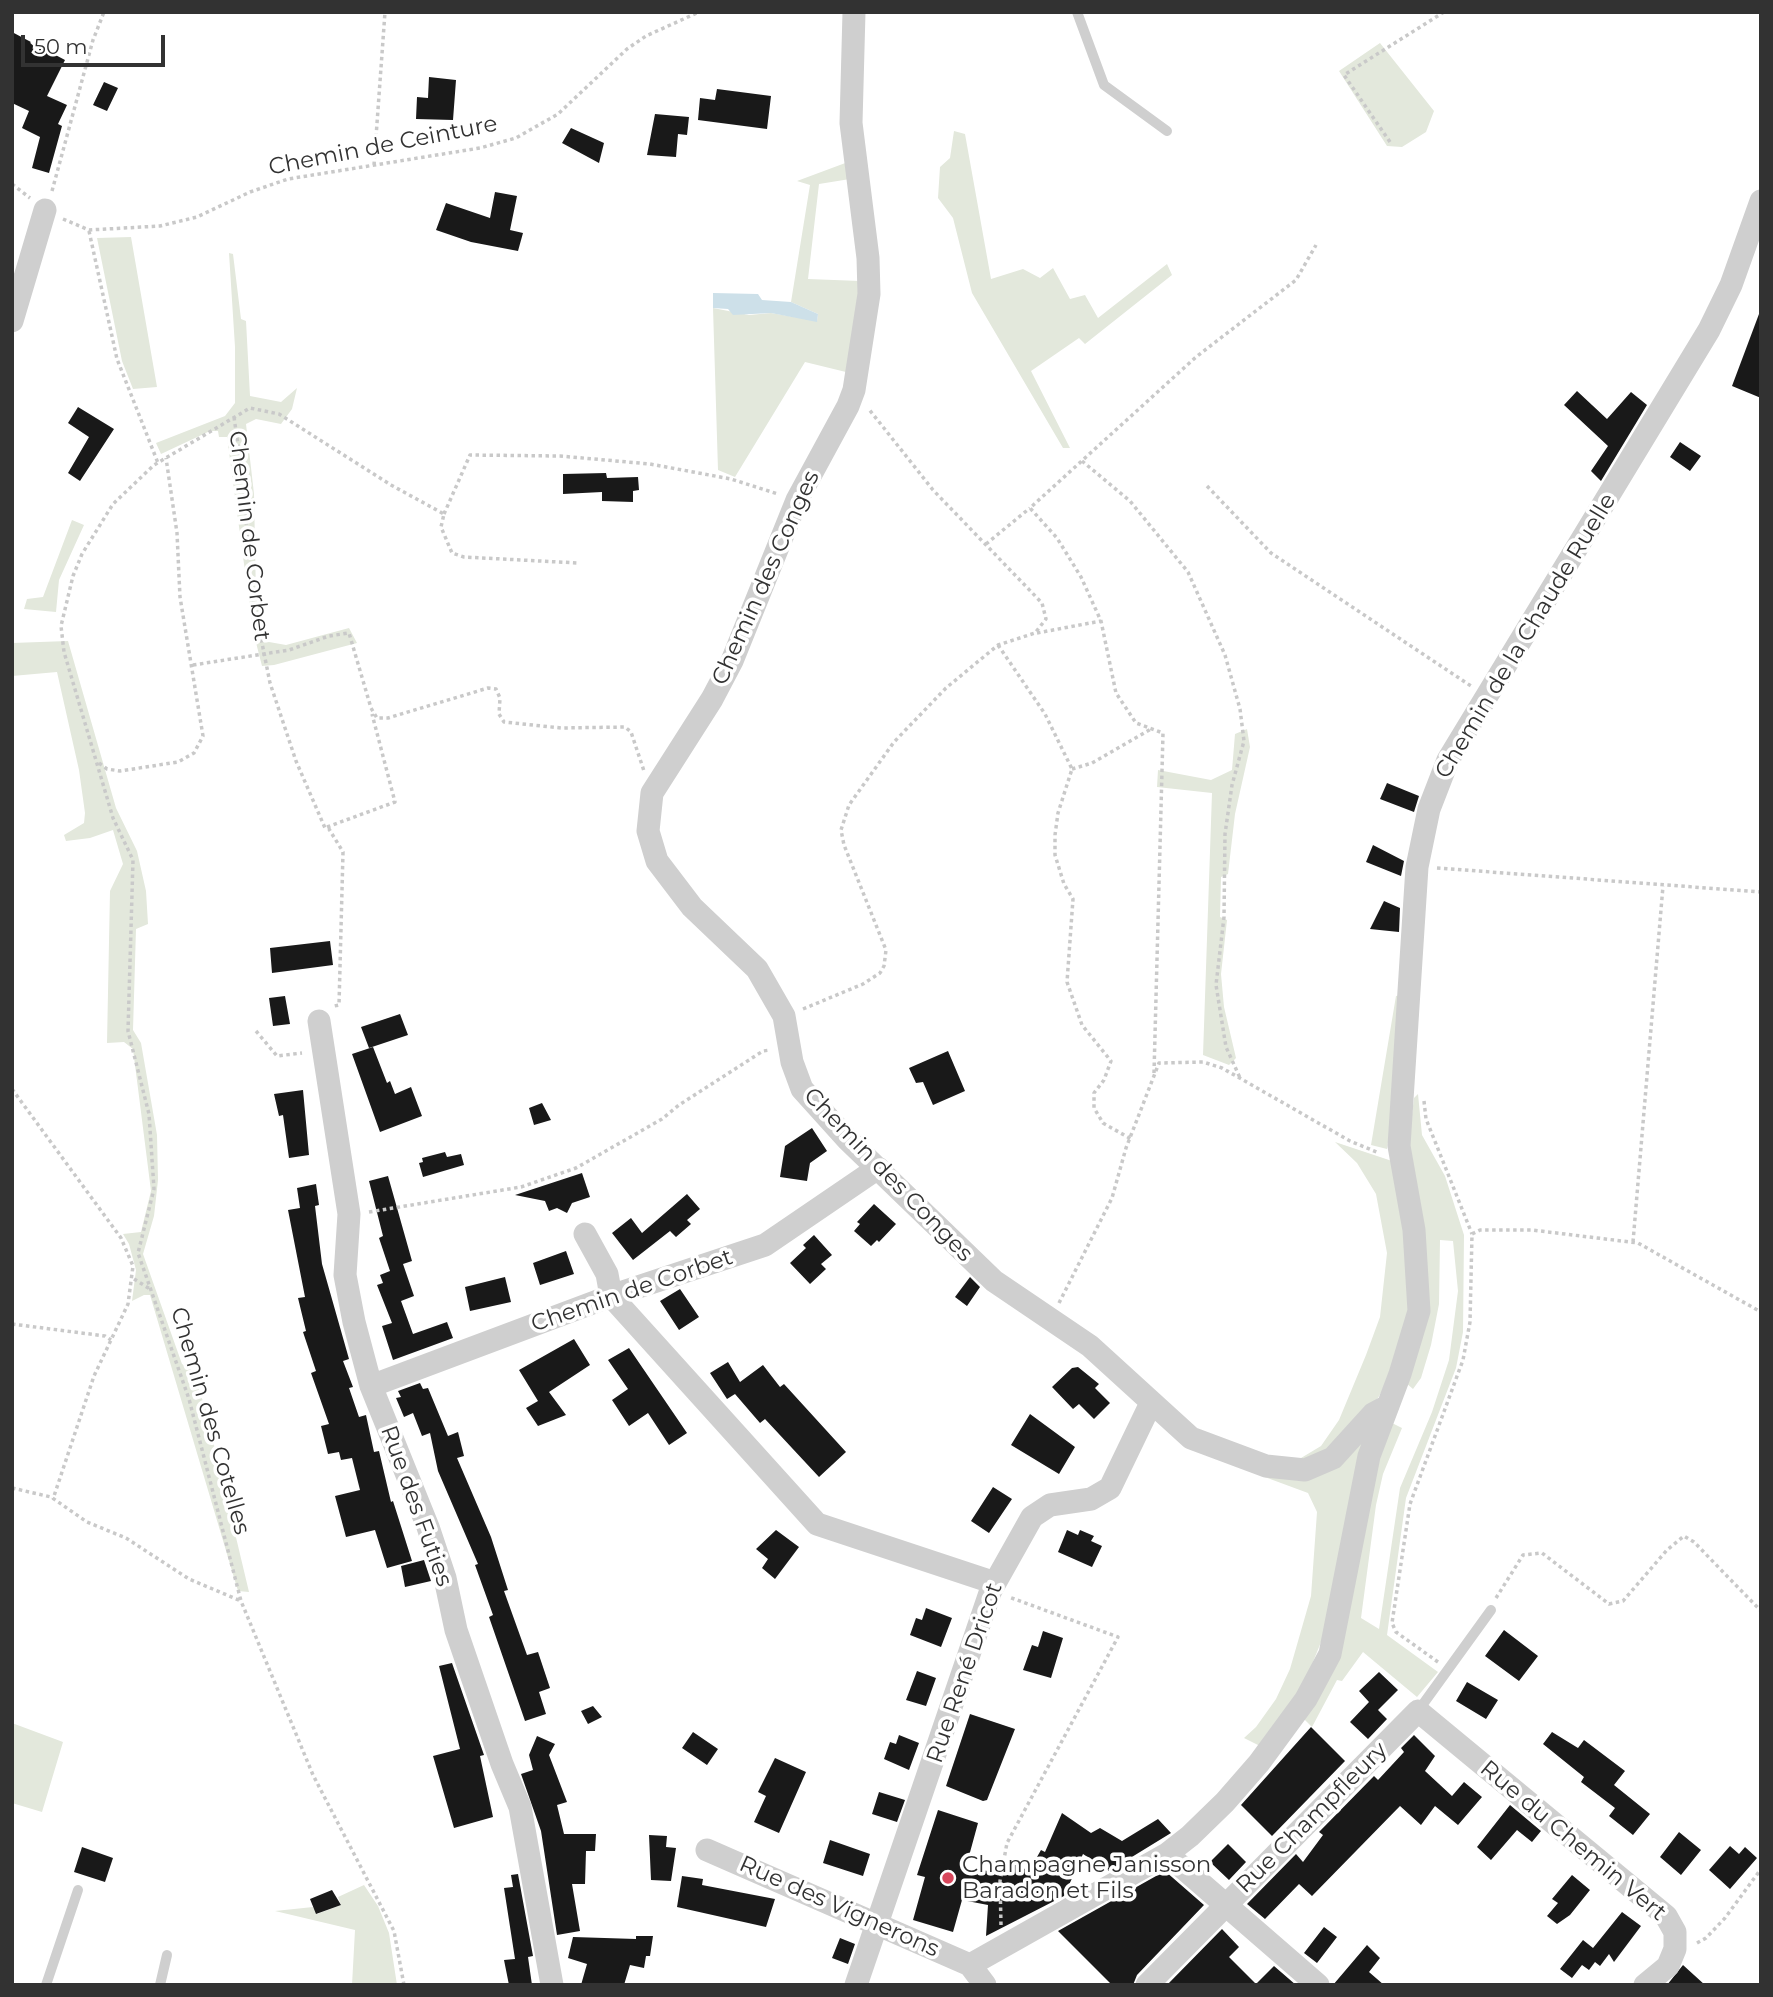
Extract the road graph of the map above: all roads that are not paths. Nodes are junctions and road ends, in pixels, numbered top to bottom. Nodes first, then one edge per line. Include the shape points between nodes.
1 (854, 12) edge
2 (1077, 12) edge
3 (1167, 131) dead end
4 (1761, 201) edge
5 (45, 210) road end
6 (12, 321) edge
7 (324, 1014) road end
8 (878, 1168) junction
9 (585, 1234) dead end
10 (611, 1296) junction
11 (371, 1386) junction
12 (1152, 1403) junction
13 (1388, 1406) junction
14 (993, 1586) junction
15 (1491, 1610) road end
16 (1418, 1711) junction
17 (707, 1850) dead end
18 (1167, 1854) junction
19 (78, 1890) dead end
20 (1226, 1905) junction
21 (879, 1925) junction
22 (167, 1955) dead end
23 (967, 1975) edge
24 (47, 1985) edge
25 (160, 1985) edge
26 (552, 1985) edge
27 (856, 1985) edge
28 (985, 1985) edge
29 (1147, 1985) edge
30 (1318, 1985) edge
31 (1645, 1985) edge

1 - 8 street, Chemin des Conges via 851,123 869,294 853,390 797,500 732,662 655,787 647,818 657,861 692,907 757,969 784,1016 802,1089
2 - 3 lane via 1104,85
4 - 13 street, Chemin de la Chaude Ruelle via 1731,285 1709,330 1440,778 1421,842 1429,868 1400,1156 1414,1230 1419,1311
5 - 6 street
7 - 11 street, Rue des Futies via 324,1045 349,1214 345,1275
8 - 10 street, Chemin de Corbet via 765,1245
8 - 12 street, Chemin des Conges via 995,1281 1090,1346
9 - 10 street via 607,1274
10 - 11 street, Chemin de Corbet
10 - 14 street via 817,1524
11 - 26 street, Rue des Futies via 428,1527 456,1630 520,1807
12 - 13 street, Chemin des Conges via 1202,1444 1291,1471 1333,1458 1373,1414
12 - 14 street, Rue René Dricot via 1110,1488 1091,1499 1050,1505 1032,1517
13 - 18 street, Chemin de la Chaude Ruelle via 1360,1488 1330,1654 1306,1699 1259,1763 1225,1802
14 - 21 street, Rue René Dricot
15 - 16 lane
16 - 20 street, Rue Champfleury
16 - 31 street, Rue du Chemin Vert via 1671,1923 1675,1949 1668,1966
17 - 21 street, Rue des Vignerons
18 - 20 street
18 - 23 street, Chemin de la Chaude Ruelle via 1002,1946
19 - 24 lane
20 - 29 street, Rue Champfleury
20 - 30 street
21 - 23 street, Rue des Vignerons
21 - 27 street, Rue René Dricot
22 - 25 lane
23 - 28 street

